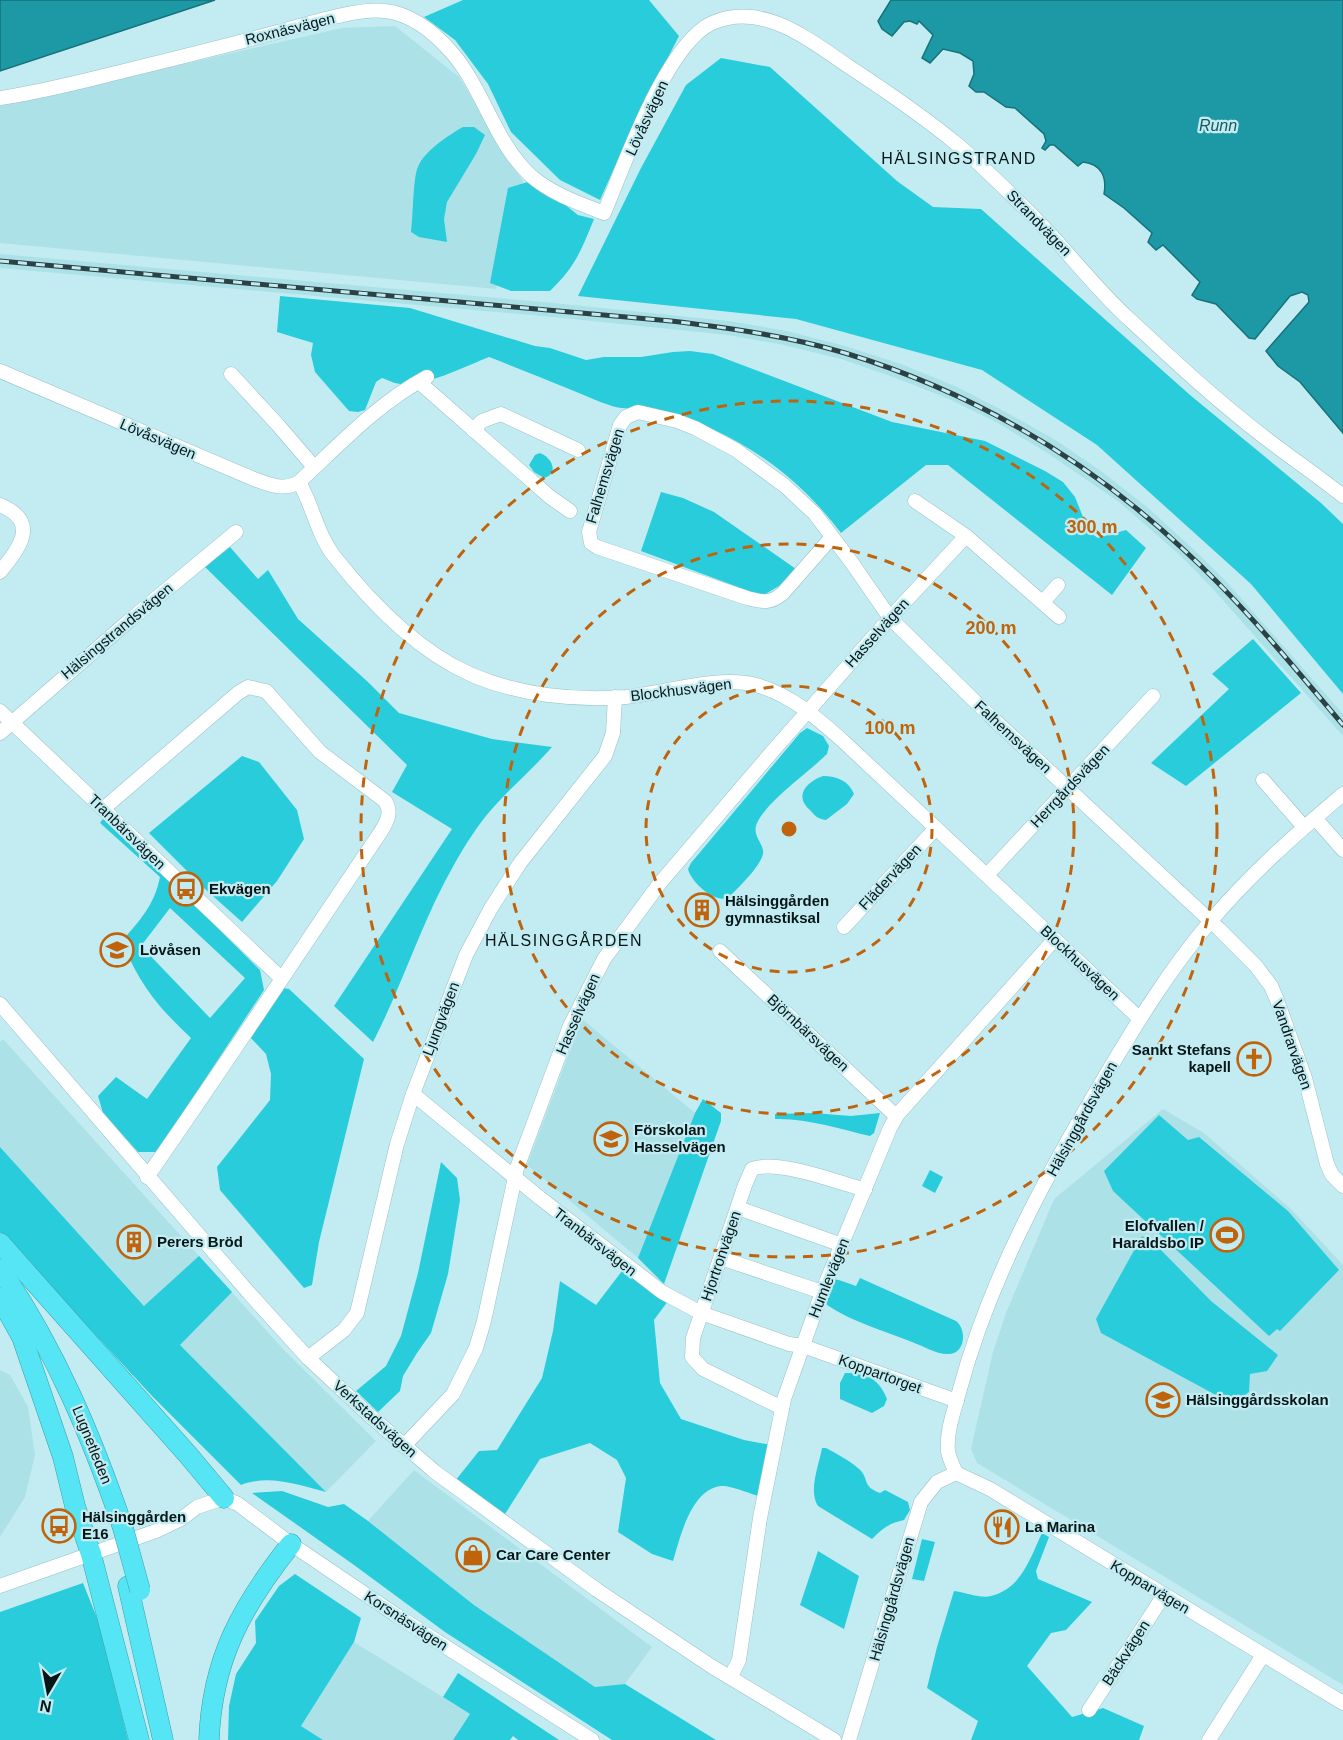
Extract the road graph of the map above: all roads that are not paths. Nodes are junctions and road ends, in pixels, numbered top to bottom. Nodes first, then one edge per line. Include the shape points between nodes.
1 (702, 29) joint
2 (0, 99) edge
3 (604, 213) joint
4 (0, 371) edge
5 (231, 374) dead end
6 (473, 430) junction
7 (578, 450) dead end
8 (314, 467) junction
9 (299, 482) junction
10 (1343, 496) edge
11 (915, 501) dead end
12 (0, 505) edge
13 (570, 511) dead end
14 (236, 532) dead end
15 (966, 536) junction
16 (832, 537) junction
17 (0, 572) edge
18 (1058, 585) dead end
19 (1043, 602) junction
20 (1059, 617) dead end
21 (890, 618) junction
22 (1153, 696) dead end
23 (615, 697) junction
24 (0, 711) edge
25 (808, 711) junction
26 (12, 722) junction
27 (0, 733) edge
28 (1263, 780) dead end
29 (1067, 788) junction
30 (1343, 794) edge
31 (103, 808) junction
32 (1315, 818) junction
33 (1304, 827) junction
34 (936, 828) junction
35 (1343, 850) edge
36 (987, 875) junction
37 (1209, 922) junction
38 (844, 927) dead end
39 (1054, 940) junction
40 (720, 951) dead end
41 (281, 978) junction
42 (0, 1004) edge
43 (1140, 1019) junction
44 (413, 1094) junction
45 (896, 1116) junction
46 (514, 1176) junction
47 (147, 1177) junction
48 (1343, 1186) edge
49 (865, 1190) junction
50 (738, 1208) junction
51 (0, 1243) edge
52 (842, 1245) junction
53 (721, 1258) junction
54 (0, 1269) edge
55 (0, 1288) edge
56 (822, 1292) junction
57 (0, 1299) edge
58 (701, 1313) junction
59 (802, 1346) junction
60 (308, 1358) junction
61 (957, 1401) junction
62 (782, 1408) junction
63 (404, 1446) junction
64 (956, 1473) junction
65 (224, 1498) junction
66 (116, 1526) junction
67 (291, 1544) junction
68 (91, 1554) junction
69 (0, 1586) edge
70 (134, 1588) junction
71 (1164, 1595) junction
72 (1263, 1655) junction
73 (731, 1676) junction
74 (1343, 1703) edge
75 (1089, 1710) dead end
76 (139, 1740) edge
77 (163, 1740) edge
78 (175, 1740) edge
79 (209, 1740) edge
80 (592, 1740) edge
81 (834, 1740) edge
82 (849, 1740) edge
83 (857, 1740) edge
84 (1209, 1740) edge

1 - 3 street, Lövåsvägen via 685,46 660,87
1 - 10 street, Strandvägen via 735,18 778,23 913,110 986,170 1115,306 1166,353 1244,421
2 - 3 street, Roxnäsvägen via 306,24 385,10 416,21 453,54 506,144 531,175 556,193
4 - 9 street, Lövåsvägen via 254,479 282,487
5 - 8 street
6 - 7 street via 501,414
6 - 8 street via 423,380 391,400
6 - 13 street
8 - 9 street
9 - 23 street, Blockhusvägen via 333,555 391,619 441,658 472,675 531,692
11 - 15 street
12 - 17 street via 21,518 23,531
14 - 26 street, Hälsingstrandsvägen
15 - 19 street
15 - 21 street, Hasselvägen
16 - 16 street, Falhemsvägen via 801,500 736,450 695,428 638,412 620,425 589,532 591,543 597,547 767,603 783,593
16 - 21 street, Falhemsvägen
18 - 19 street
19 - 20 street
21 - 25 street, Hasselvägen
21 - 29 street, Falhemsvägen
22 - 29 street, Herrgårdsvägen
23 - 25 street, Blockhusvägen via 743,682 771,690
23 - 44 street, Ljungvägen via 608,752 520,863 490,908 466,955
24 - 26 street, Tranbärsvägen
25 - 34 street, Blockhusvägen
25 - 46 street, Hasselvägen via 660,883 604,959 570,1026
26 - 27 street, Hälsingstrandsvägen
26 - 31 street, Tranbärsvägen
28 - 33 street
29 - 36 street, Herrgårdsvägen
29 - 37 street, Falhemsvägen
30 - 32 street, Hälsinggårdsvägen
31 - 41 street, Tranbärsvägen
31 - 41 street via 248,687 266,692 320,752 385,801 389,809 386,823
32 - 33 street, Hälsinggårdsvägen
32 - 35 street
33 - 37 street, Hälsinggårdsvägen
34 - 36 street, Blockhusvägen
34 - 38 street, Flädervägen
36 - 39 street, Blockhusvägen
37 - 43 street, Hälsinggårdsvägen
37 - 48 street, Vandrarvägen via 1256,966 1271,986 1305,1078 1327,1164
39 - 43 street, Blockhusvägen
39 - 45 street, Humlevägen
40 - 45 street, Björnbärsvägen
41 - 47 street
42 - 47 street, Verkstadsvägen
43 - 61 street, Hälsinggårdsvägen via 1083,1114 1008,1258 980,1327
44 - 46 street, Tranbärsvägen
44 - 60 street, Ljungvägen via 397,1144 357,1313 344,1330
45 - 49 street, Humlevägen
46 - 58 street, Tranbärsvägen via 638,1275
46 - 63 street, Hasselvägen via 476,1348 453,1394
47 - 60 street, Verkstadsvägen
49 - 50 street, Hjortronvägen via 762,1166 751,1170
49 - 52 street, Humlevägen
50 - 52 street
50 - 53 street, Hjortronvägen
51 - 65 highway
52 - 56 street, Humlevägen
53 - 56 street
53 - 58 street, Hjortronvägen
54 - 66 highway, Lugnetleden via 67,1385 93,1444
55 - 66 highway, Lugnetleden via 65,1406
56 - 59 street, Humlevägen
57 - 68 highway via 26,1346
58 - 59 street, Tranbärsvägen
58 - 62 street, Hjortronvägen via 692,1346 695,1362
59 - 61 street, Koppartorget
59 - 62 street, Humlevägen
60 - 63 street, Verkstadsvägen
61 - 64 street, Hälsinggårdsvägen via 948,1452
62 - 73 street, Humlevägen via 760,1518 739,1660
63 - 73 street, Verkstadsvägen via 597,1590
64 - 71 street, Kopparvägen via 990,1489
64 - 82 street, Hälsinggårdsvägen via 937,1482 921,1502
64 - 83 street, Hälsinggårdsvägen via 924,1515
65 - 67 street, Korsnäsvägen
65 - 68 street via 197,1507 156,1531
66 - 70 highway, Lugnetleden, bridge
67 - 79 highway via 263,1579 231,1634 220,1666
67 - 80 street, Korsnäsvägen via 396,1616
68 - 69 street
68 - 76 highway
70 - 77 highway, Lugnetleden
70 - 78 highway, Lugnetleden
71 - 72 street, Kopparvägen
71 - 75 street, Bäckvägen
72 - 74 street, Kopparvägen
72 - 84 street
73 - 81 street, Verkstadsvägen

